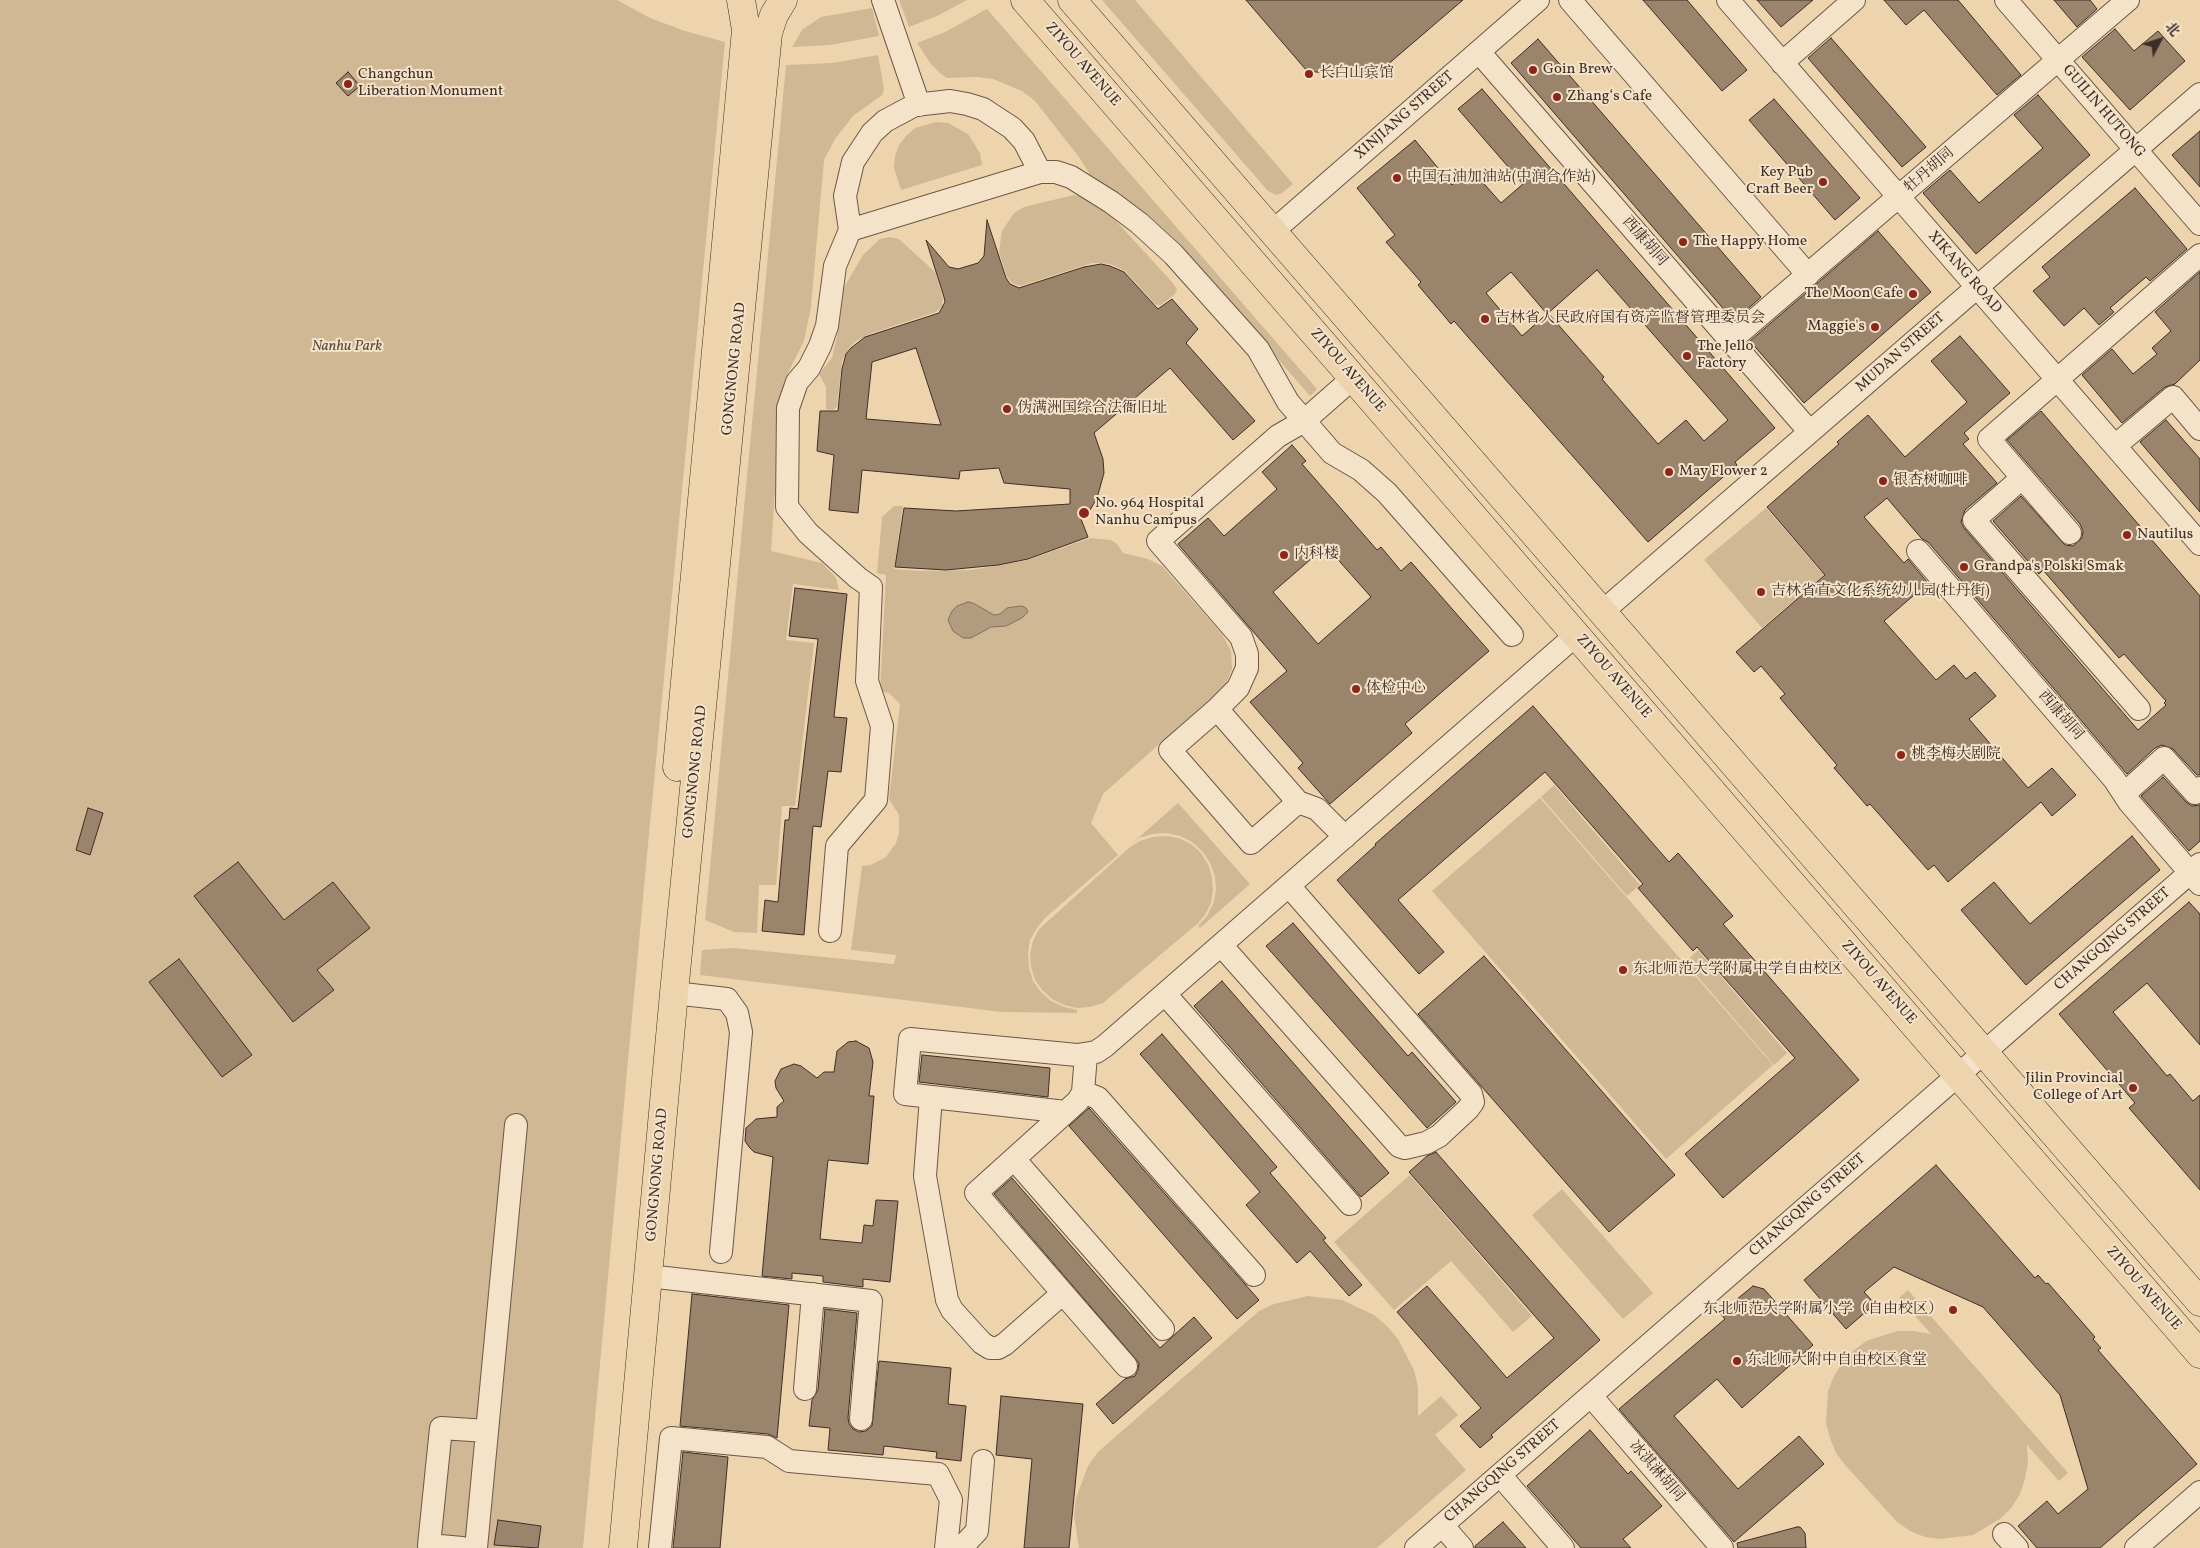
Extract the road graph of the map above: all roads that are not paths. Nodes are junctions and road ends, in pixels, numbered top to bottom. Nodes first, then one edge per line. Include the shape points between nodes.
1 (741, 0) edge
2 (783, 0) edge
3 (884, 0) edge
4 (1025, 0) edge
5 (1072, 0) edge
6 (1538, 0) edge
7 (1570, 0) edge
8 (1728, 0) edge
9 (1854, 0) edge
10 (2006, 0) edge
11 (2128, 0) edge
12 (1479, 52) junction
13 (2058, 60) junction
14 (1782, 62) junction
15 (2200, 94) edge
16 (919, 105) junction
17 (2136, 150) junction
18 (1040, 172) junction
19 (1899, 198) junction
20 (2200, 224) edge
21 (850, 230) junction
22 (1272, 232) junction
23 (2200, 255) edge
24 (1808, 275) junction
25 (1977, 288) junction
26 (1730, 341) junction
27 (1353, 378) junction
28 (2057, 380) junction
29 (1304, 421) junction
30 (2200, 429) edge
31 (1810, 432) junction
32 (2115, 446) junction
33 (2022, 478) junction
34 (2070, 533) dead end
35 (2200, 544) edge
36 (1918, 551) dead end
37 (1602, 612) junction
38 (1512, 635) dead end
39 (1576, 635) junction
40 (1217, 709) junction
41 (2139, 709) dead end
42 (2200, 788) edge
43 (2124, 794) junction
44 (1298, 802) junction
45 (1345, 837) junction
46 (2197, 874) edge
47 (1289, 886) junction
48 (830, 931) dead end
49 (1221, 945) junction
50 (674, 992) junction
51 (1165, 994) junction
52 (1984, 1053) junction
53 (1086, 1054) junction
54 (1958, 1076) junction
55 (1083, 1092) junction
56 (931, 1097) junction
57 (1066, 1112) junction
58 (516, 1125) dead end
59 (1014, 1159) junction
60 (1350, 1204) dead end
61 (721, 1252) dead end
62 (1254, 1275) dead end
63 (648, 1276) junction
64 (1063, 1293) junction
65 (813, 1294) junction
66 (2200, 1302) edge
67 (1163, 1329) dead end
68 (2200, 1354) edge
69 (1126, 1366) dead end
70 (804, 1389) dead end
71 (1591, 1396) junction
72 (861, 1419) dead end
73 (487, 1431) junction
74 (983, 1461) dead end
75 (1500, 1475) junction
76 (2200, 1492) edge
77 (1442, 1525) junction
78 (462, 1548) edge
79 (476, 1548) edge
80 (605, 1548) edge
81 (623, 1548) edge
82 (660, 1548) edge
83 (946, 1548) edge
84 (961, 1548) edge
85 (1416, 1548) edge
86 (1462, 1548) edge
87 (1563, 1548) edge
88 (1722, 1548) edge
89 (2136, 1548) edge

1 - 80 main road, GONGNONG ROAD via 746,30
2 - 50 main road, GONGNONG ROAD via 768,33
3 - 16 street
4 - 27 main road, ZIYOU AVENUE
5 - 22 main road
6 - 12 street, XINJIANG STREET
7 - 24 street
8 - 14 street, XIKANG ROAD
9 - 14 street
10 - 13 street, GUILIN HUTONG
11 - 13 street, 牡丹胡同
12 - 22 street, XINJIANG STREET
12 - 26 street, 西康胡同
13 - 17 street, GUILIN HUTONG
13 - 19 street, 牡丹胡同
14 - 19 street, XIKANG ROAD
15 - 17 street, MUDAN STREET
16 - 18 street via 950,101 999,117 1024,141
16 - 21 street via 884,121 861,147 853,162 845,196
17 - 20 street, GUILIN HUTONG
17 - 25 street, MUDAN STREET
18 - 21 street
18 - 29 street via 1056,172 1072,178 1111,202 1173,254 1258,349 1288,402
19 - 24 street, 牡丹胡同
19 - 25 street, XIKANG ROAD
21 - 48 street via 835,266 827,326 809,368 797,382 788,408 788,508 808,533 871,587 867,682 882,726 876,800 838,846
22 - 37 main road
23 - 28 street
24 - 26 street, 牡丹胡同
25 - 28 street, XIKANG ROAD
25 - 31 street, MUDAN STREET
26 - 31 street, 西康胡同
27 - 29 street
27 - 39 main road, ZIYOU AVENUE
28 - 32 street, XIKANG ROAD
28 - 33 street via 1989,439
29 - 38 street via 1332,453 1361,470 1387,493
29 - 40 street via 1278,436 1158,541 1241,637 1248,654 1247,668 1238,688
30 - 32 street via 2173,397
31 - 37 street, MUDAN STREET
32 - 35 street, XIKANG ROAD
33 - 34 street
33 - 41 street via 1974,520
36 - 43 street, 西康胡同
37 - 52 main road
39 - 45 street
39 - 54 main road, ZIYOU AVENUE
40 - 44 street
40 - 44 street via 1170,750 1251,843
42 - 43 street via 2195,793 2164,758
43 - 46 street, 西康胡同
44 - 45 street via 1317,809
45 - 47 street
46 - 52 street, CHANGQING STREET
47 - 49 street
47 - 49 street via 1471,1094 1472,1102 1468,1109 1439,1136 1426,1143 1406,1148 1400,1146
49 - 51 street
50 - 61 street via 726,999 737,1013 741,1032
50 - 63 main road, GONGNONG ROAD
51 - 53 street via 1105,1046
51 - 60 street
52 - 54 street, CHANGQING STREET
52 - 66 main road
53 - 55 street
53 - 56 street via 910,1039 905,1094
54 - 68 main road, ZIYOU AVENUE
54 - 71 street, CHANGQING STREET
55 - 57 street
55 - 62 street via 1098,1098
56 - 57 street
56 - 64 street via 925,1176 947,1300 952,1310 982,1344 998,1348
57 - 59 street
58 - 73 street
59 - 64 street via 976,1193
59 - 67 street
63 - 65 street
63 - 81 main road, GONGNONG ROAD
64 - 69 street
65 - 70 street
65 - 72 street via 871,1301
71 - 75 street, CHANGQING STREET
71 - 88 street, 冰淇淋胡同
73 - 78 street via 441,1428 429,1546
73 - 79 street
74 - 84 street via 977,1531
75 - 77 street, CHANGQING STREET
75 - 87 street
76 - 89 street
77 - 85 street, CHANGQING STREET
77 - 86 street
82 - 83 street via 671,1438 766,1447 789,1461 938,1474 951,1500

